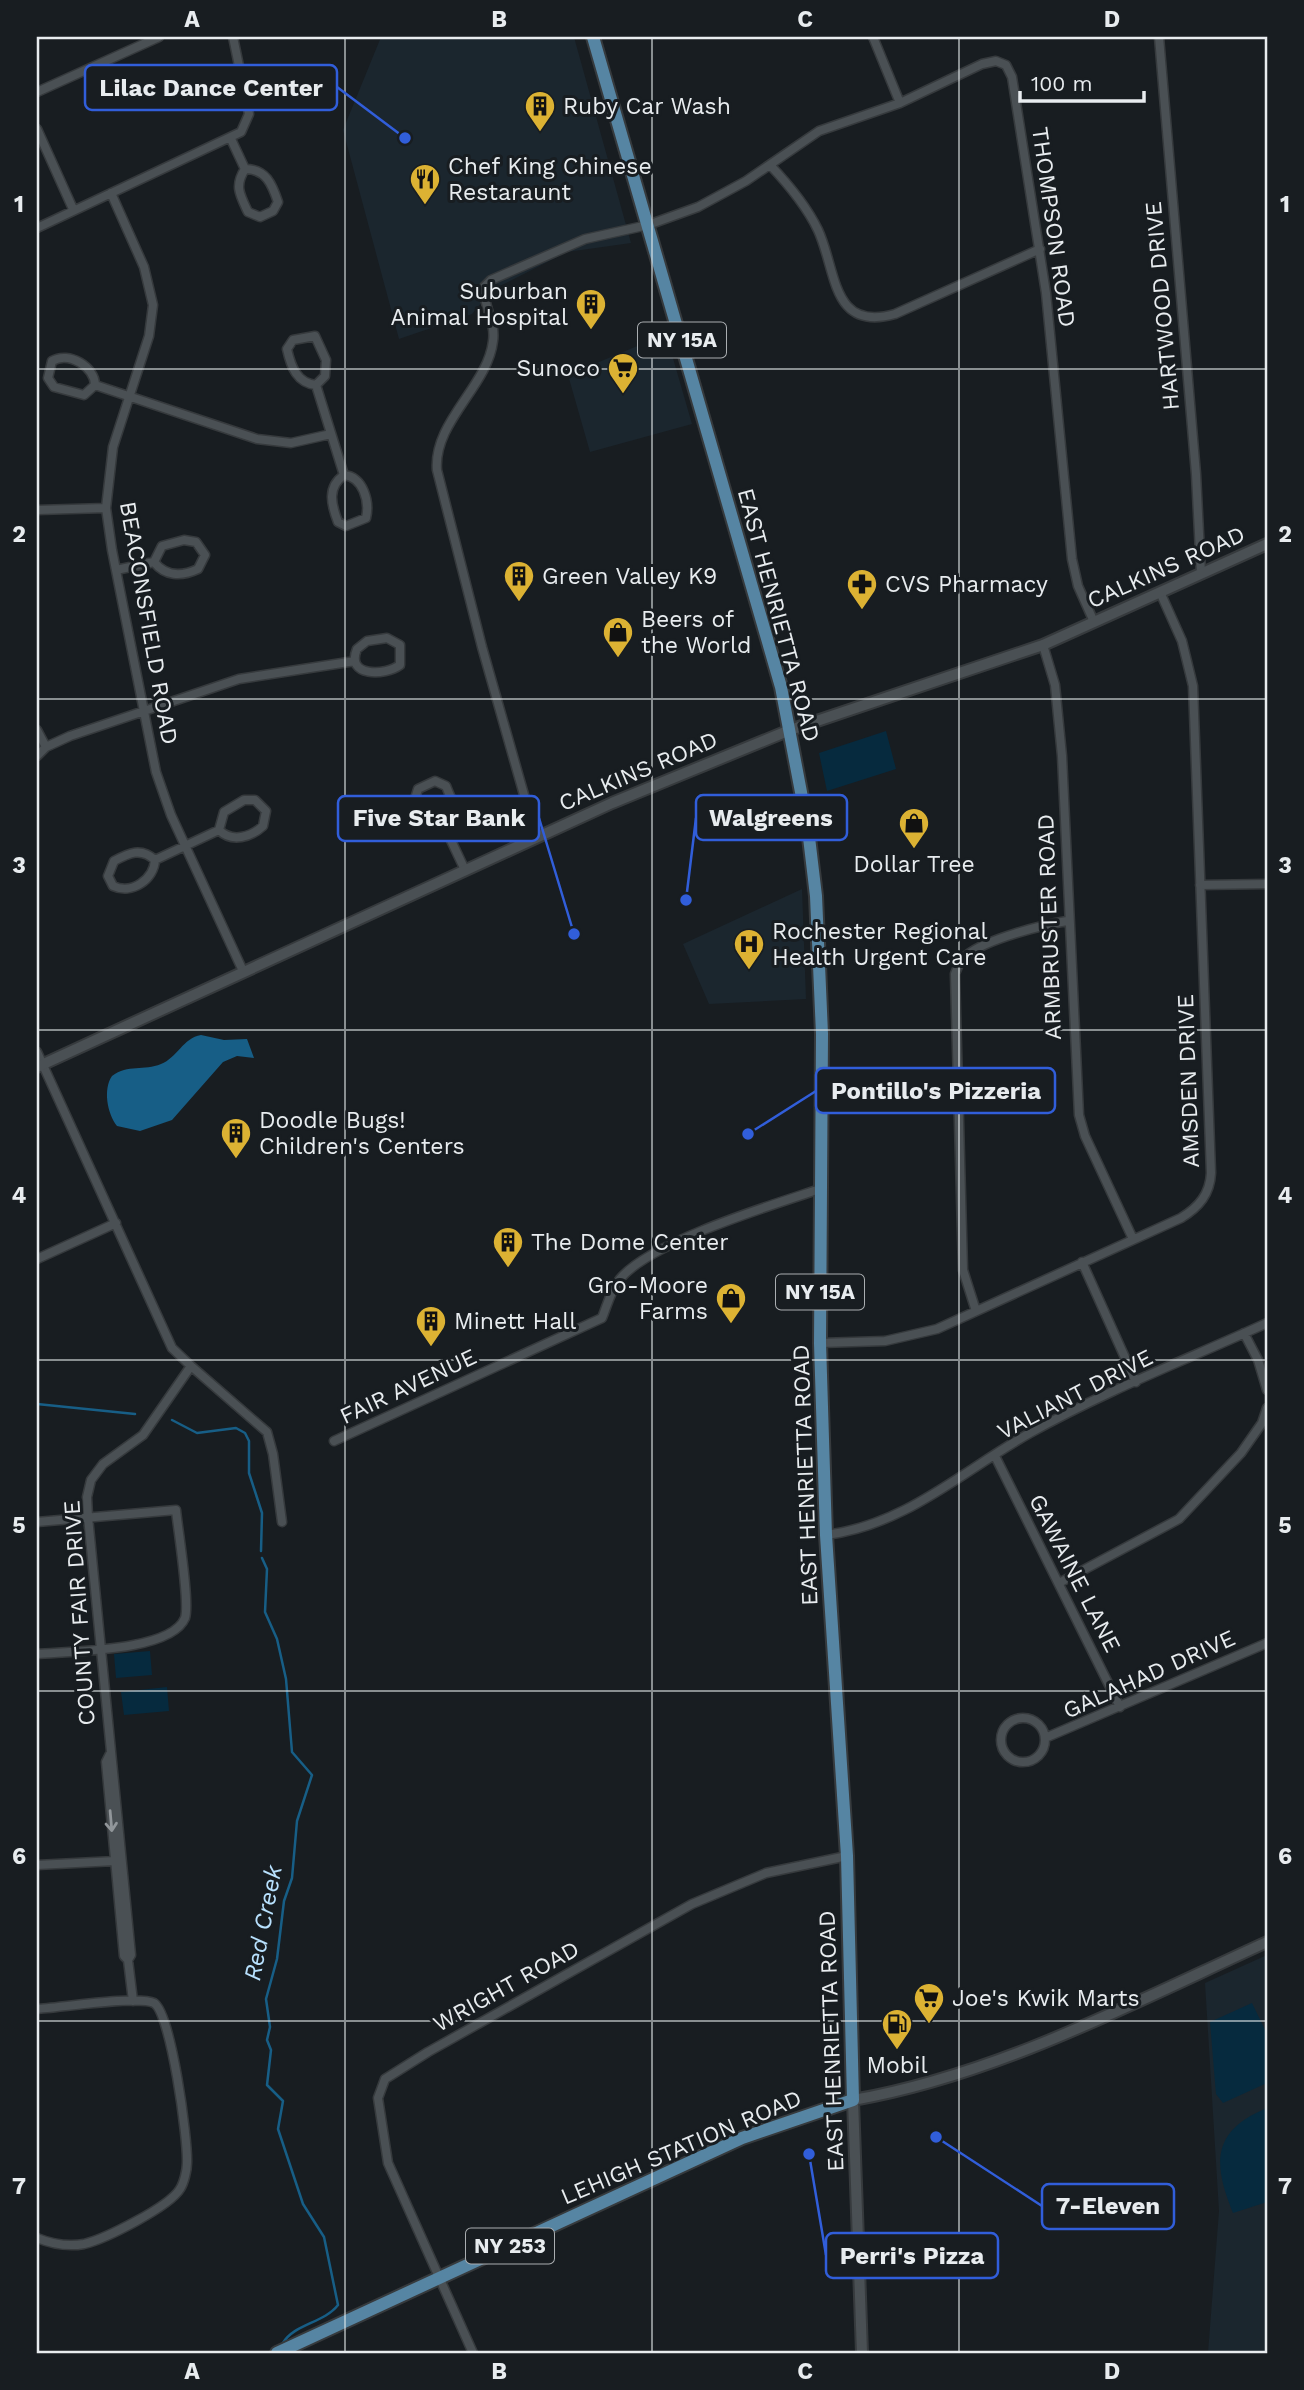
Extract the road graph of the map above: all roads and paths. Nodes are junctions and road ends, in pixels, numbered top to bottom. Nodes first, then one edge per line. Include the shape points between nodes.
1 (159, 37) edge
2 (233, 37) edge
3 (593, 37) edge
4 (873, 37) edge
5 (1159, 37) edge
6 (37, 92) edge
7 (900, 103) junction
8 (37, 129) edge
9 (231, 139) junction
10 (770, 165) junction
11 (245, 169) junction
12 (111, 193) junction
13 (73, 209) junction
14 (648, 225) junction
15 (37, 228) edge
16 (1040, 249) junction
17 (95, 385) junction
18 (316, 385) junction
19 (128, 396) junction
20 (331, 434) junction
21 (344, 475) junction
22 (107, 508) junction
23 (37, 510) edge
24 (1267, 544) edge
25 (154, 562) junction
26 (116, 570) junction
27 (1201, 573) junction
28 (1160, 592) junction
29 (1094, 622) junction
30 (1043, 645) junction
31 (355, 661) junction
32 (144, 712) junction
33 (37, 730) edge
34 (790, 730) junction
35 (46, 747) junction
36 (37, 756) edge
37 (219, 830) junction
38 (448, 834) junction
39 (536, 837) junction
40 (186, 846) junction
41 (155, 860) junction
42 (465, 870) junction
43 (1267, 884) edge
44 (1200, 885) junction
45 (1068, 921) junction
46 (243, 971) junction
47 (37, 1052) edge
48 (39, 1065) edge
49 (820, 1189) junction
50 (116, 1223) junction
51 (1133, 1239) junction
52 (37, 1259) edge
53 (1082, 1262) junction
54 (976, 1311) junction
55 (1267, 1323) edge
56 (1244, 1334) junction
57 (820, 1343) junction
58 (191, 1366) junction
59 (1136, 1382) junction
60 (1267, 1390) edge
61 (1267, 1408) edge
62 (334, 1441) dead end
63 (995, 1456) junction
64 (88, 1517) junction
65 (37, 1522) edge
66 (282, 1522) dead end
67 (826, 1535) junction
68 (1059, 1583) junction
69 (1267, 1643) edge
70 (99, 1648) junction
71 (37, 1654) edge
72 (1120, 1707) junction
73 (1045, 1738) junction
74 (110, 1755) junction
75 (847, 1856) junction
76 (115, 1861) junction
77 (37, 1865) edge
78 (1267, 1942) edge
79 (128, 1960) junction
80 (133, 2001) junction
81 (37, 2009) edge
82 (853, 2100) junction
83 (37, 2238) edge
84 (438, 2278) junction
85 (277, 2353) edge
86 (473, 2353) edge
87 (862, 2353) edge

1 - 6 street
2 - 9 street via 249,114 245,128
3 - 14 main road, EAST HENRIETTA ROAD / NY 15A
4 - 7 street
5 - 27 street, HARTWOOD DRIVE
7 - 10 street, THOMPSON ROAD via 819,131
7 - 16 street, THOMPSON ROAD via 982,64 996,61 1006,65 1012,77
8 - 13 street
9 - 11 street
9 - 12 street
10 - 14 street, THOMPSON ROAD via 698,207
10 - 16 street via 807,210 842,300 858,315 881,318 895,314
11 - 11 street via 238,192 248,212 260,217 273,211 278,202 267,176
12 - 13 street
12 - 19 street, BEACONSFIELD ROAD via 144,267 153,305 149,336
13 - 15 street
14 - 34 main road, EAST HENRIETTA ROAD / NY 15A
14 - 39 street, THOMPSON ROAD via 585,239 484,287 494,342 437,452 437,470 481,647
16 - 29 street, THOMPSON ROAD via 1072,559
17 - 17 street via 87,366 63,358 52,361 48,378 54,387 78,395
17 - 19 street
18 - 18 street via 327,369 318,340 309,335 293,340 287,349 298,378
18 - 20 street
19 - 20 street via 273,442
19 - 22 street, BEACONSFIELD ROAD via 113,447
20 - 21 street
21 - 21 street via 331,494 338,522 346,526 363,521 368,512 362,486
22 - 23 street
22 - 26 street, BEACONSFIELD ROAD
24 - 27 main road, CALKINS ROAD
25 - 25 street via 176,575 198,569 205,555 196,542 184,540 162,546
25 - 26 street
26 - 32 street, BEACONSFIELD ROAD
27 - 28 main road, CALKINS ROAD
28 - 29 main road, CALKINS ROAD
28 - 44 street, AMSDEN DRIVE via 1182,642 1193,686
29 - 30 main road, CALKINS ROAD
30 - 34 main road, CALKINS ROAD
30 - 45 street, ARMBRUSTER ROAD via 1057,701
31 - 31 street via 361,644 379,639 392,638 402,653 400,665 377,673 362,670
31 - 32 street via 239,679
32 - 35 street
32 - 40 street, BEACONSFIELD ROAD via 160,785
33 - 35 street
34 - 39 main road, CALKINS ROAD
34 - 49 main road, EAST HENRIETTA ROAD / NY 15A via 816,895 822,1034
35 - 36 street
37 - 37 street via 241,838 263,826 266,811 255,800 244,800 224,812
37 - 40 street
38 - 38 street via 457,819 456,811 446,786 435,781 418,789 414,802 429,828
38 - 42 street
39 - 42 main road, CALKINS ROAD
40 - 41 street
40 - 46 street, BEACONSFIELD ROAD
41 - 41 street via 143,852 131,852 114,861 107,876 113,886 129,888 148,880
42 - 46 main road, CALKINS ROAD
43 - 44 street
44 - 51 street, AMSDEN DRIVE via 1209,1186 1198,1206 1187,1214
45 - 51 street, ARMBRUSTER ROAD via 1079,1115
45 - 54 street via 974,951 958,964 955,974 963,1270
46 - 48 main road, CALKINS ROAD
47 - 48 street
48 - 50 street
49 - 57 main road, EAST HENRIETTA ROAD / NY 15A
49 - 62 street, FAIR AVENUE via 731,1219 639,1261 619,1280 602,1318
50 - 52 street
50 - 58 street via 172,1348
51 - 53 street, AMSDEN DRIVE
53 - 54 street, AMSDEN DRIVE
53 - 59 street
54 - 57 street, AMSDEN DRIVE via 902,1339
55 - 56 street, VALIANT DRIVE
56 - 59 street, VALIANT DRIVE
56 - 60 street
57 - 67 main road, EAST HENRIETTA ROAD / NY 15A
58 - 64 street, COUNTY FAIR DRIVE via 143,1435 103,1464 91,1480
58 - 66 street via 267,1432
59 - 63 street, VALIANT DRIVE via 1032,1432
61 - 68 street via 1241,1453 1179,1519
63 - 67 street, VALIANT DRIVE via 910,1510 875,1525
63 - 68 street, GAWAINE LANE
64 - 65 street
64 - 70 street, COUNTY FAIR DRIVE
64 - 70 street via 176,1510 186,1611 182,1622 159,1639
67 - 75 main road, EAST HENRIETTA ROAD / NY 15A
68 - 72 street, GAWAINE LANE
69 - 72 street, GALAHAD DRIVE
70 - 71 street
70 - 74 street, COUNTY FAIR DRIVE
72 - 73 street, GALAHAD DRIVE
73 - 73 street, GALAHAD DRIVE via 1039,1724 1018,1718 1005,1727 1001,1741 1006,1754 1024,1762 1042,1752
74 -> 76 street, COUNTY FAIR DRIVE via 106,1762
74 - 79 street, COUNTY FAIR DRIVE
75 - 82 main road, EAST HENRIETTA ROAD / NY 15A
75 - 84 street, WRIGHT ROAD via 766,1873 692,1904 385,2079 377,2098 388,2163
76 - 77 street
76 - 79 street, COUNTY FAIR DRIVE
78 - 82 main road, LEHIGH STATION ROAD / NY 253 via 1055,2037 904,2090
79 - 80 street, COUNTY FAIR DRIVE
80 - 81 street
80 - 83 street via 152,2002 166,2020 186,2134 188,2166 181,2188 162,2207 85,2244 59,2245
82 - 84 main road, LEHIGH STATION ROAD / NY 253 via 742,2138
82 - 87 main road, EAST HENRIETTA ROAD / NY 15A
84 - 85 main road, LEHIGH STATION ROAD / NY 253
84 - 86 street, WRIGHT ROAD

